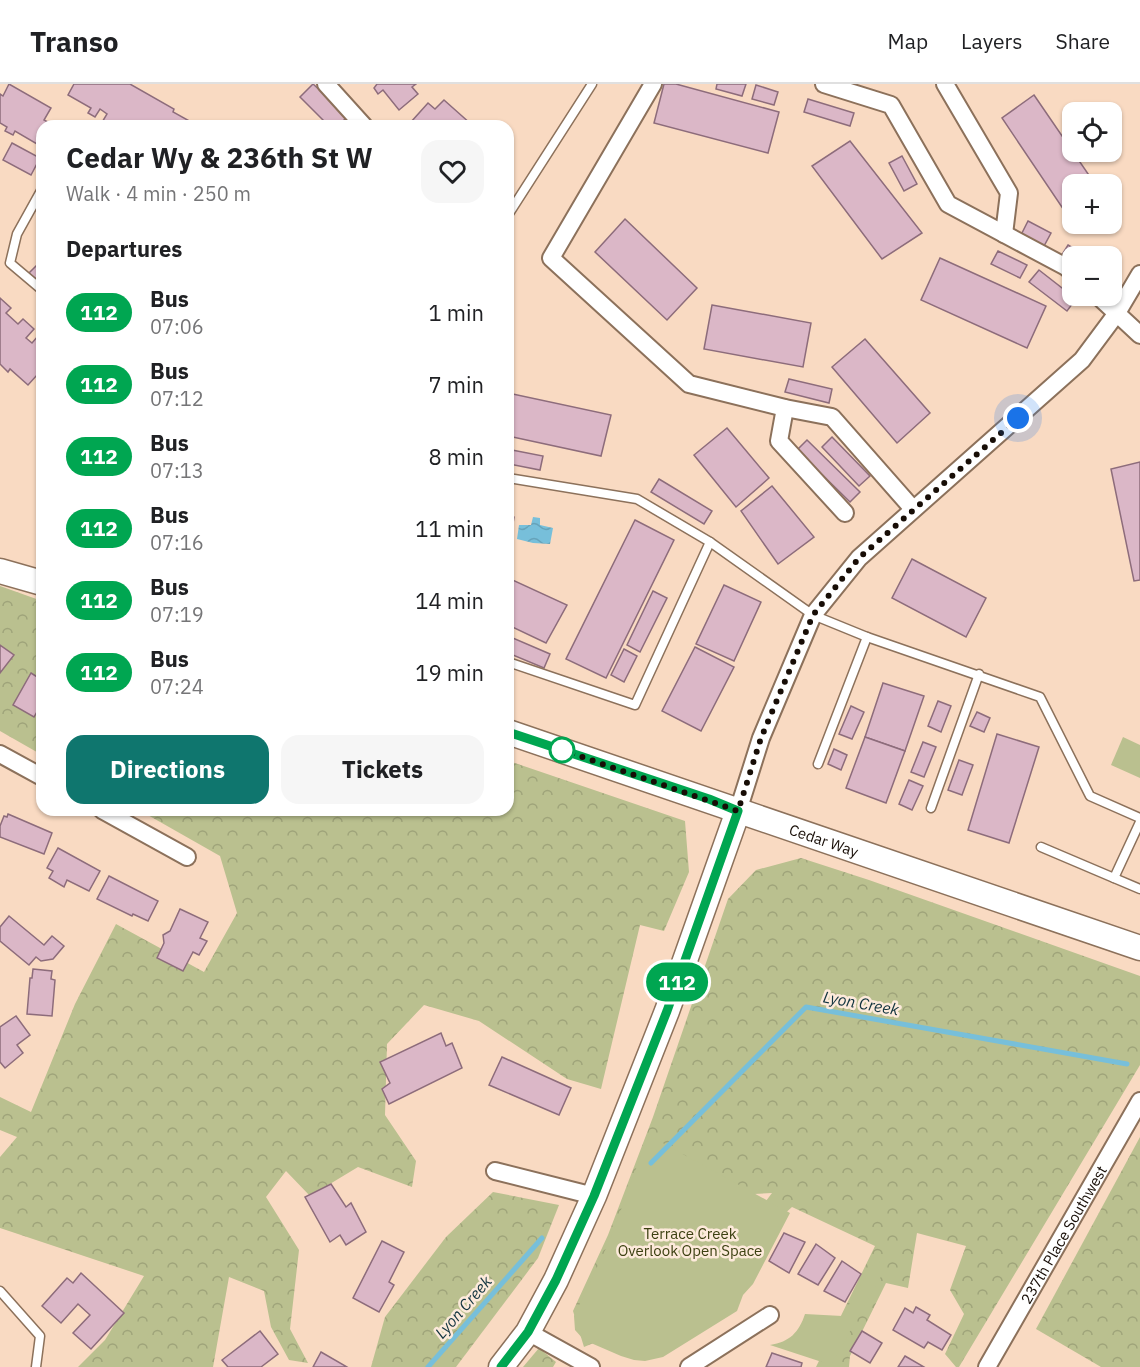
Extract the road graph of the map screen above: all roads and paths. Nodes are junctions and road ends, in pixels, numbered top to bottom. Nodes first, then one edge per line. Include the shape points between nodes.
1 (326, 84) edge
2 (592, 84) edge
3 (652, 84) edge
4 (824, 84) edge
5 (945, 84) edge
6 (848, 87) edge
7 (359, 120) edge
8 (36, 200) edge
9 (514, 206) edge
10 (1004, 234) junction
11 (1062, 265) edge
12 (1140, 274) edge
13 (36, 285) edge
14 (1110, 306) edge
15 (1118, 313) junction
16 (1140, 335) edge
17 (785, 408) junction
18 (514, 479) edge
19 (913, 509) junction
20 (845, 513) dead end
21 (710, 542) junction
22 (0, 570) edge
23 (36, 582) edge
24 (813, 615) junction
25 (867, 637) junction
26 (514, 664) edge
27 (979, 674) junction
28 (514, 734) edge
29 (0, 754) edge
30 (818, 764) dead end
31 (36, 774) edge
32 (931, 808) dead end
33 (738, 811) junction
34 (113, 816) edge
35 (1140, 818) edge
36 (1140, 822) edge
37 (1041, 847) dead end
38 (187, 857) dead end
39 (1114, 878) junction
40 (1140, 889) edge
41 (1140, 948) edge
42 (1140, 1101) edge
43 (495, 1171) dead end
44 (594, 1196) junction
45 (0, 1291) edge
46 (770, 1315) dead end
47 (528, 1332) junction
48 (36, 1367) edge
49 (501, 1367) edge
50 (591, 1367) edge
51 (689, 1367) edge
52 (987, 1367) edge

1 - 7 street
2 - 9 lane
3 - 17 street via 551,258 689,384
4 - 6 street
5 - 10 street via 1009,193
6 - 10 street via 891,105 948,204
8 - 13 lane via 17,234 10,263
10 - 11 street
12 - 15 street
14 - 15 street
15 - 16 street
15 - 19 street via 1082,360
17 - 19 street via 832,417
17 - 20 street via 779,441
18 - 21 lane via 637,499
19 - 24 street via 859,558
21 - 24 lane
21 - 26 lane via 635,705
22 - 23 main road
24 - 25 lane
24 - 33 street via 761,738
25 - 27 lane
25 - 30 lane
27 - 32 lane
27 - 35 lane via 1040,697 1090,796
28 - 33 main road, Cedar Way
29 - 31 street
33 - 41 main road, Cedar Way
33 - 44 main road via 667,1011
34 - 38 street
36 - 39 lane
37 - 39 lane
39 - 40 lane
42 - 52 street, 237th Place Southwest
43 - 44 street
44 - 47 main road
45 - 48 lane via 40,1336
46 - 51 street
47 - 49 main road
47 - 50 street

